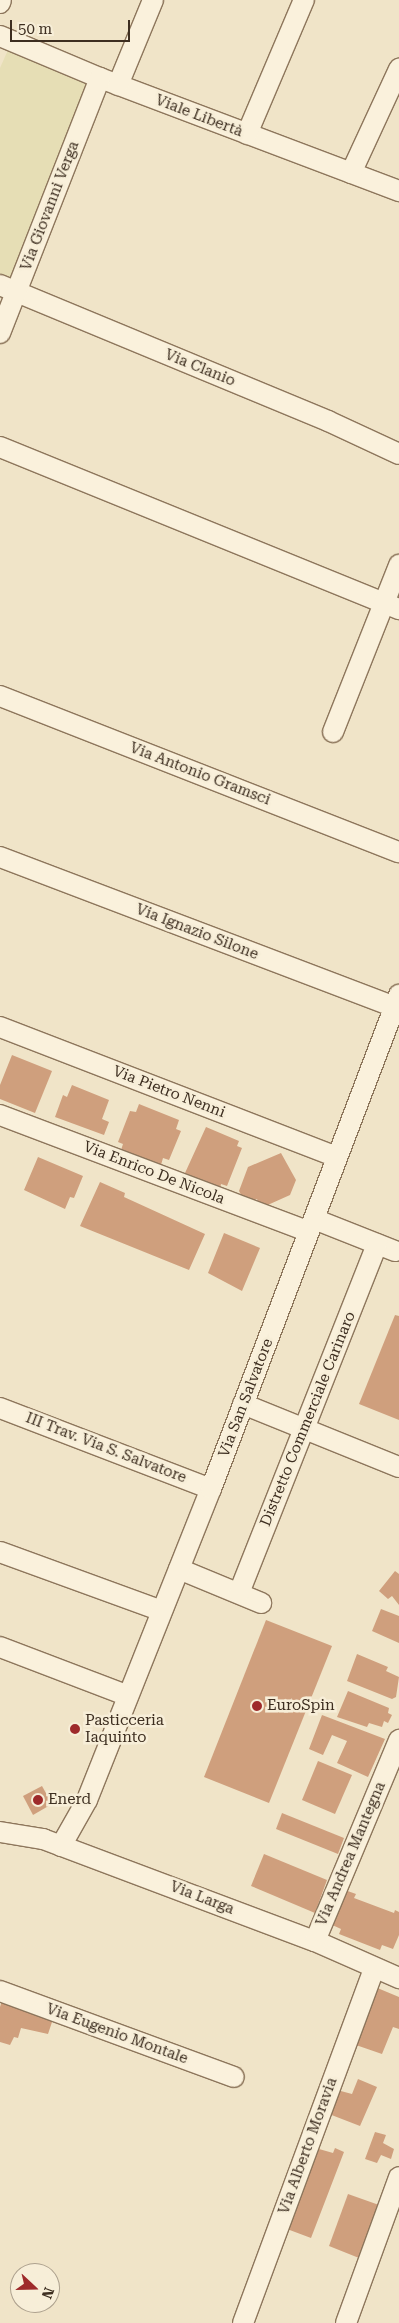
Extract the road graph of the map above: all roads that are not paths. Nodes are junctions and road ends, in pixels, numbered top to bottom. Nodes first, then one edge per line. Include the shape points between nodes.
1 (153, 0) edge
2 (304, 0) edge
3 (0, 36) edge
4 (399, 69) edge
5 (109, 82) junction
6 (248, 134) junction
7 (351, 173) junction
8 (399, 191) edge
9 (8, 288) edge
10 (0, 333) edge
11 (0, 447) edge
12 (399, 454) edge
13 (399, 565) edge
14 (392, 606) edge
15 (0, 696) edge
16 (333, 732) dead end
17 (399, 852) edge
18 (0, 857) edge
19 (397, 1001) edge
20 (0, 1027) edge
21 (0, 1114) edge
22 (337, 1157) junction
23 (311, 1225) junction
24 (386, 1248) joint
25 (243, 1404) junction
26 (0, 1408) edge
27 (305, 1428) junction
28 (399, 1467) edge
29 (211, 1489) junction
30 (0, 1552) edge
31 (179, 1569) junction
32 (239, 1593) junction
33 (262, 1603) dead end
34 (162, 1611) junction
35 (0, 1647) edge
36 (128, 1696) junction
37 (399, 1740) edge
38 (87, 1800) junction
39 (0, 1832) edge
40 (61, 1846) junction
41 (83, 1854) junction
42 (315, 1941) junction
43 (374, 1968) junction
44 (399, 1978) edge
45 (0, 1992) edge
46 (234, 2077) dead end
47 (399, 2177) edge
48 (242, 2323) edge
49 (346, 2323) edge

1 - 5 street, Via Giovanni Verga
2 - 6 street
3 - 5 street, Viale Libertà
4 - 7 street
5 - 6 street, Viale Libertà
5 - 9 street, Via Giovanni Verga
6 - 7 street, Viale Libertà
7 - 8 street, Viale Libertà
9 - 10 street, Via Giovanni Verga
9 - 12 street, Via Clanio via 328,421
11 - 14 street
13 - 14 street
14 - 16 street
15 - 17 street, Via Antonio Gramsci
18 - 19 street, Via Ignazio Silone
19 - 22 street, Via San Salvatore
20 - 22 street, Via Pietro Nenni
21 - 23 street, Via Enrico De Nicola
22 - 23 street, Via San Salvatore
23 - 24 street, Via Enrico De Nicola
23 - 25 street, Via San Salvatore
24 - 27 street, Distretto Commerciale Carinaro
25 - 27 street
25 - 29 street, Via San Salvatore
26 - 29 street, III Trav. Via S. Salvatore
27 - 28 street
27 - 32 street, Distretto Commerciale Carinaro
29 - 31 street, Via San Salvatore
30 - 34 street
31 - 32 street
31 - 34 street, Via San Salvatore
32 - 33 street
34 - 36 street, Via San Salvatore
35 - 36 street
36 - 38 street, Via San Salvatore
37 - 42 street, Via Andrea Mantegna
38 - 40 street, Via San Salvatore
38 - 41 street, Via San Salvatore
39 - 40 street, Via Larga via 43,1839
40 - 41 street, Via Larga
41 - 42 street, Via Larga
42 - 43 street, Via Larga
43 - 44 street, Via Larga
43 - 48 street, Via Alberto Moravia
45 - 46 street, Via Eugenio Montale
47 - 49 street

